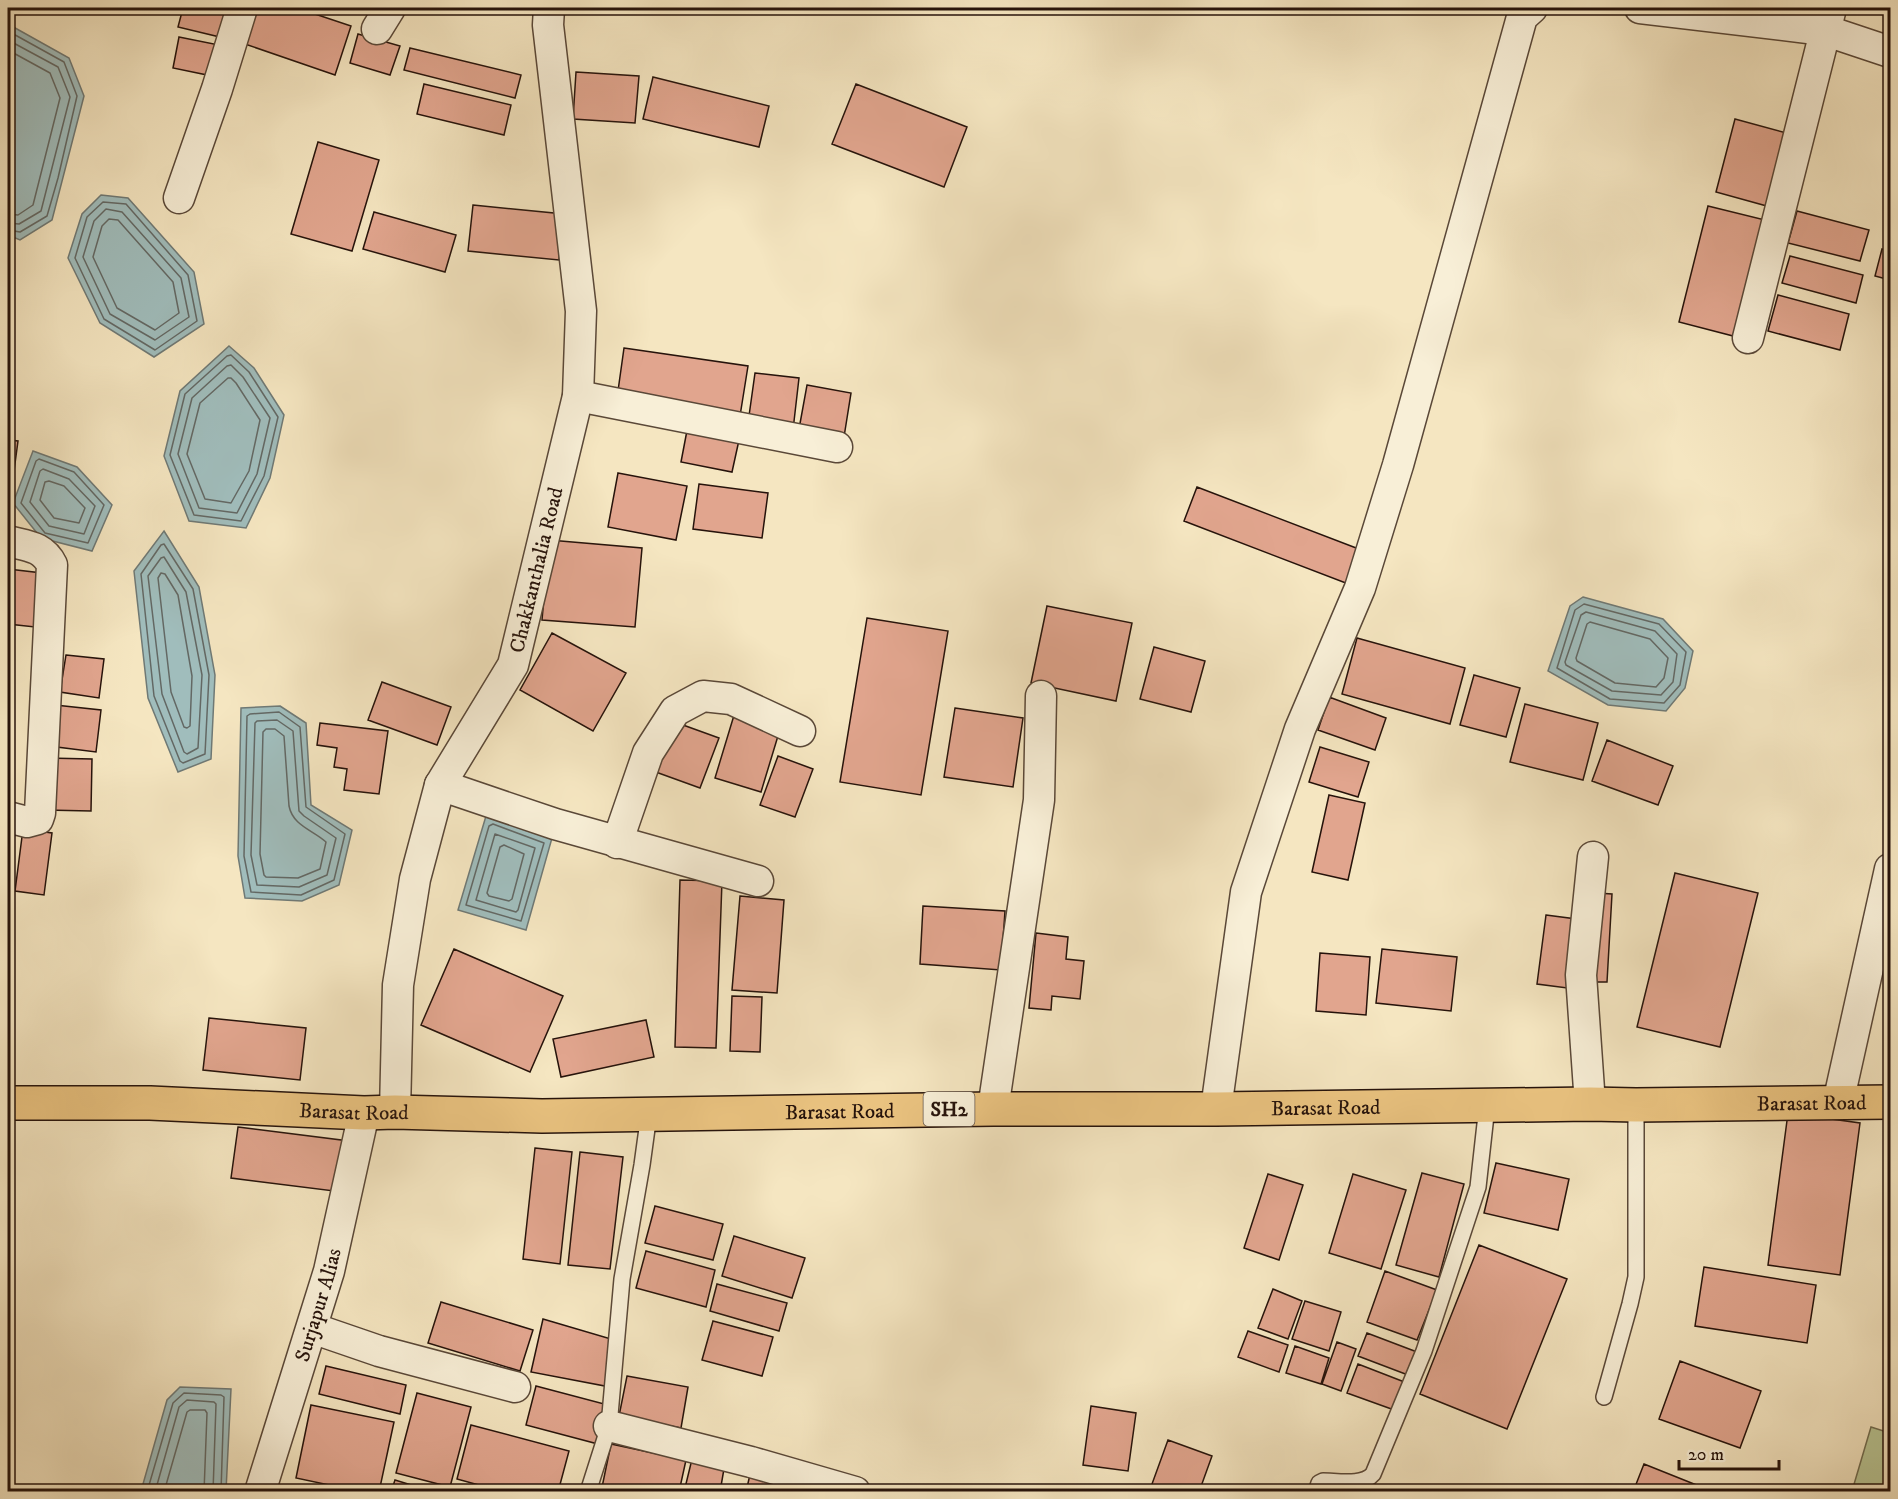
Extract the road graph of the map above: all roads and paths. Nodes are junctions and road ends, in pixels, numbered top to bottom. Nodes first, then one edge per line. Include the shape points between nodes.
1 (242, 8) edge
2 (549, 8) edge
3 (1532, 8) edge
4 (1640, 8) edge
5 (1828, 19) edge
6 (1890, 52) edge
7 (179, 198) dead end
8 (1748, 338) dead end
9 (578, 396) junction
10 (837, 447) dead end
11 (8, 541) edge
12 (1041, 696) dead end
13 (800, 731) dead end
14 (440, 785) junction
15 (8, 817) edge
16 (617, 843) junction
17 (1593, 857) dead end
18 (1890, 869) edge
19 (758, 881) dead end
20 (1890, 1102) edge
21 (8, 1103) edge
22 (1838, 1103) junction
23 (1590, 1104) junction
24 (1636, 1105) junction
25 (1487, 1106) junction
26 (993, 1109) junction
27 (1216, 1109) junction
28 (379, 1112) junction
29 (649, 1114) junction
30 (312, 1328) junction
31 (515, 1387) dead end
32 (1604, 1397) dead end
33 (609, 1426) junction
34 (260, 1491) edge
35 (588, 1491) edge
36 (855, 1491) edge
37 (1316, 1491) edge

1 - 7 street
2 - 9 street, Chakkanthalia Road via 581,311
3 - 27 street via 1522,17 1360,588 1300,729 1246,892
4 - 5 street
5 - 6 street
5 - 8 street
9 - 10 street
9 - 14 street, Chakkanthalia Road via 513,665
11 - 15 street via 41,550 52,566 40,813 32,822
12 - 26 street via 1039,800
13 - 16 street via 731,699 703,696 675,711 648,753
14 - 16 street
14 - 28 street, Chakkanthalia Road via 415,879
16 - 19 street
17 - 23 street via 1581,975
18 - 22 street
20 - 22 main road, Barasat Road / SH2
21 - 28 main road, Barasat Road / SH2 via 150,1103
22 - 24 main road, Barasat Road / SH2
23 - 24 main road, Barasat Road / SH2
23 - 25 main road, Barasat Road / SH2
24 - 32 lane via 1636,1277
25 - 27 main road, Barasat Road / SH2
25 - 37 lane via 1479,1187 1424,1351 1373,1474 1362,1481 1323,1481
26 - 27 main road, Barasat Road / SH2
26 - 29 main road, Barasat Road / SH2
28 - 29 main road, Barasat Road / SH2
28 - 30 street, Surjapur Alias
29 - 33 lane via 622,1279
30 - 31 street via 379,1351
30 - 34 street, Surjapur Alias
33 - 35 lane
33 - 36 street

